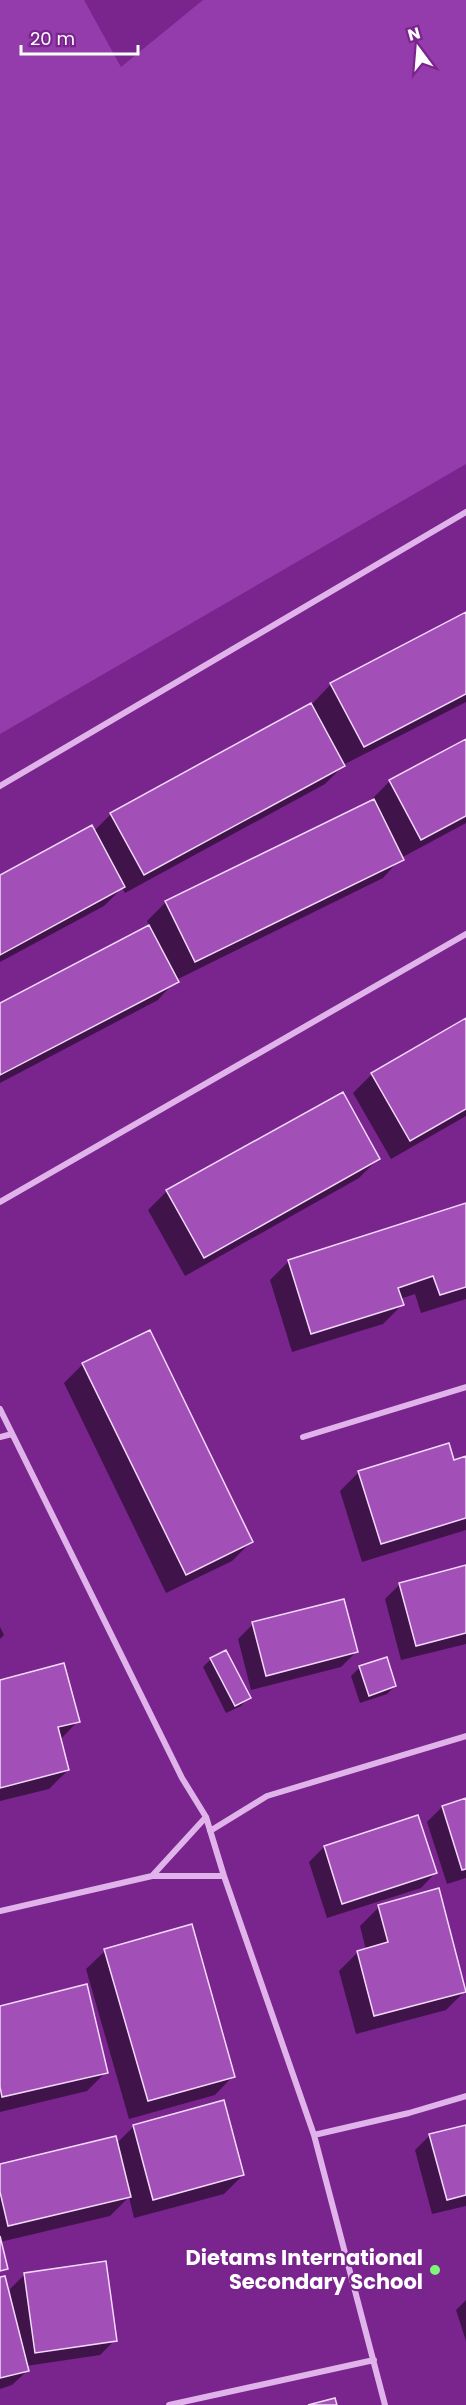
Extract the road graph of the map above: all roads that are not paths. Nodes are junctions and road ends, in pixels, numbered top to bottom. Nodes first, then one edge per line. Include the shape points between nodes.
1 (466, 512) edge
2 (0, 786) edge
3 (466, 934) edge
4 (0, 1202) edge
5 (466, 1387) edge
6 (0, 1409) edge
7 (12, 1434) junction
8 (0, 1437) edge
9 (303, 1437) dead end
10 (466, 1736) edge
11 (206, 1817) junction
12 (210, 1831) junction
13 (152, 1876) junction
14 (224, 1876) junction
15 (0, 1911) edge
16 (466, 2096) edge
17 (314, 2135) junction
18 (374, 2360) junction
19 (169, 2405) edge
20 (385, 2405) edge

1 - 2 street
3 - 4 street
5 - 9 street
6 - 7 street
7 - 8 street
7 - 11 street via 182,1778
10 - 12 street via 267,1796
11 - 12 street
11 - 13 street
12 - 14 street
13 - 14 street
13 - 15 street
14 - 17 street
16 - 17 street
17 - 18 street
18 - 19 street
18 - 20 street

